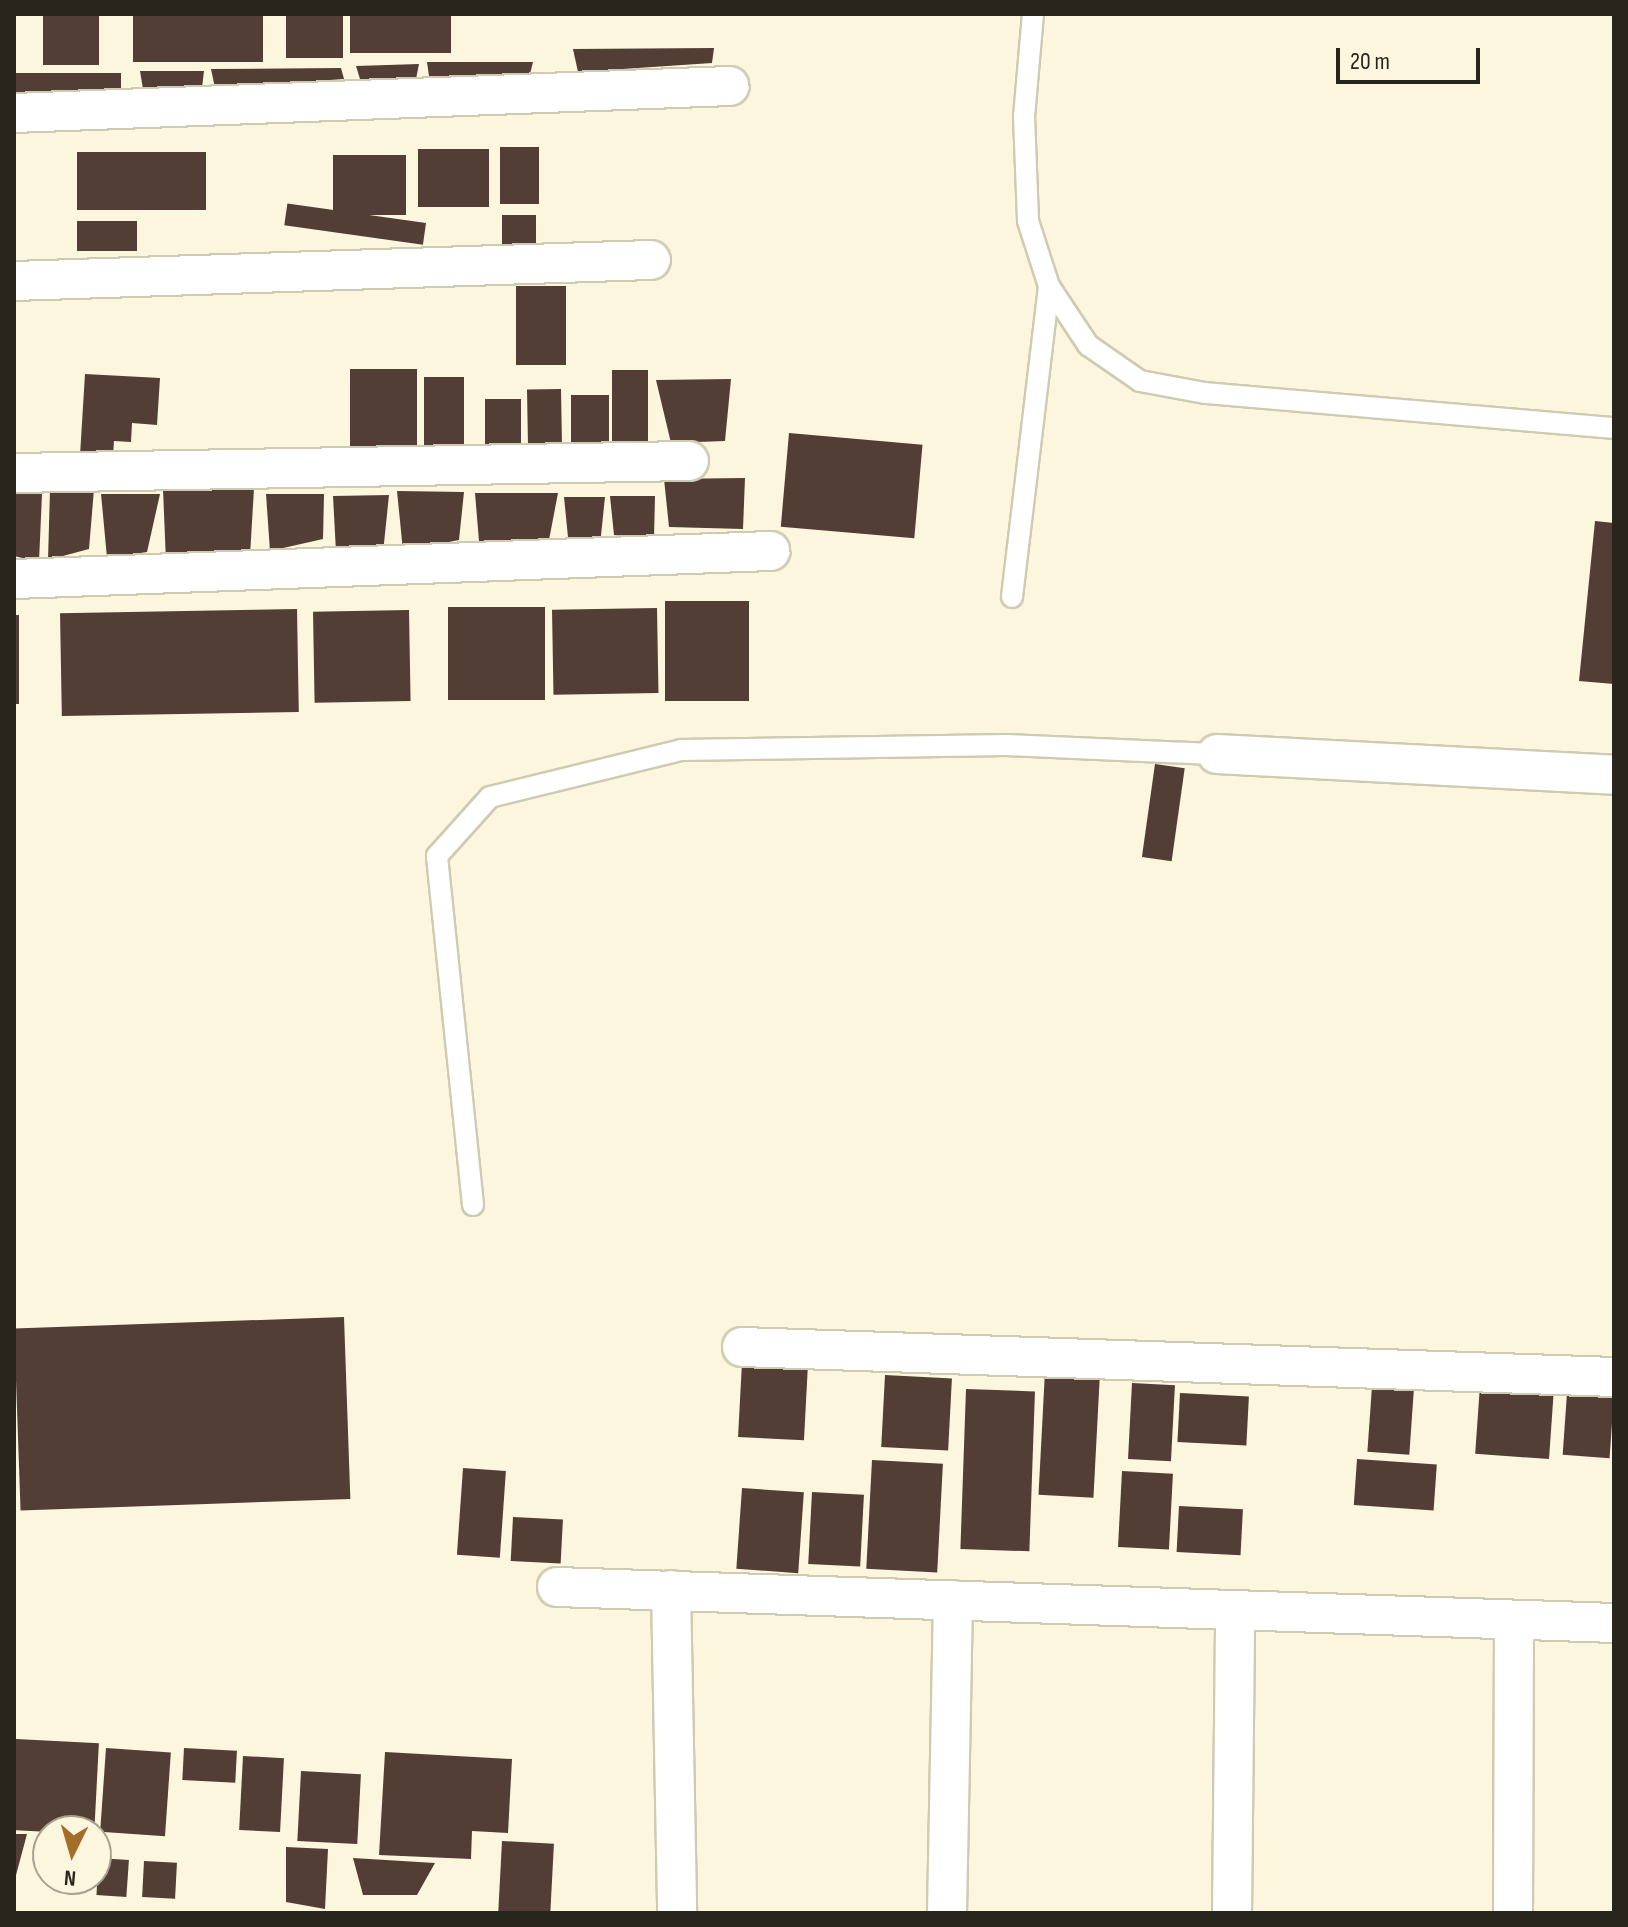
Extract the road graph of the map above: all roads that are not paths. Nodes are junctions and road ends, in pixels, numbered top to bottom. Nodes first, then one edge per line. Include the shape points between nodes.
1 (1033, 14) edge
2 (729, 86) dead end
3 (14, 113) edge
4 (651, 260) dead end
5 (14, 281) edge
6 (1049, 286) junction
7 (1614, 428) edge
8 (689, 461) dead end
9 (14, 473) edge
10 (770, 551) dead end
11 (14, 579) edge
12 (1012, 597) dead end
13 (1217, 754) joint
14 (1614, 775) edge
15 (473, 1205) dead end
16 (742, 1347) dead end
17 (1614, 1377) edge
18 (557, 1587) dead end
19 (671, 1590) junction
20 (953, 1600) junction
21 (1235, 1611) junction
22 (1514, 1621) junction
23 (1614, 1623) edge
24 (677, 1913) edge
25 (947, 1913) edge
26 (1232, 1913) edge
27 (1513, 1913) edge

1 - 6 lane via 1024,116 1028,221
2 - 3 street
4 - 5 street
6 - 7 lane via 1088,345 1140,381
6 - 12 lane
8 - 9 street
10 - 11 street
13 - 14 street
13 - 15 lane via 1007,745 681,750 490,797 437,856
16 - 17 street
18 - 19 street
19 - 20 street
19 - 24 street
20 - 21 street
20 - 25 street
21 - 22 street
21 - 26 street
22 - 23 street
22 - 27 street

